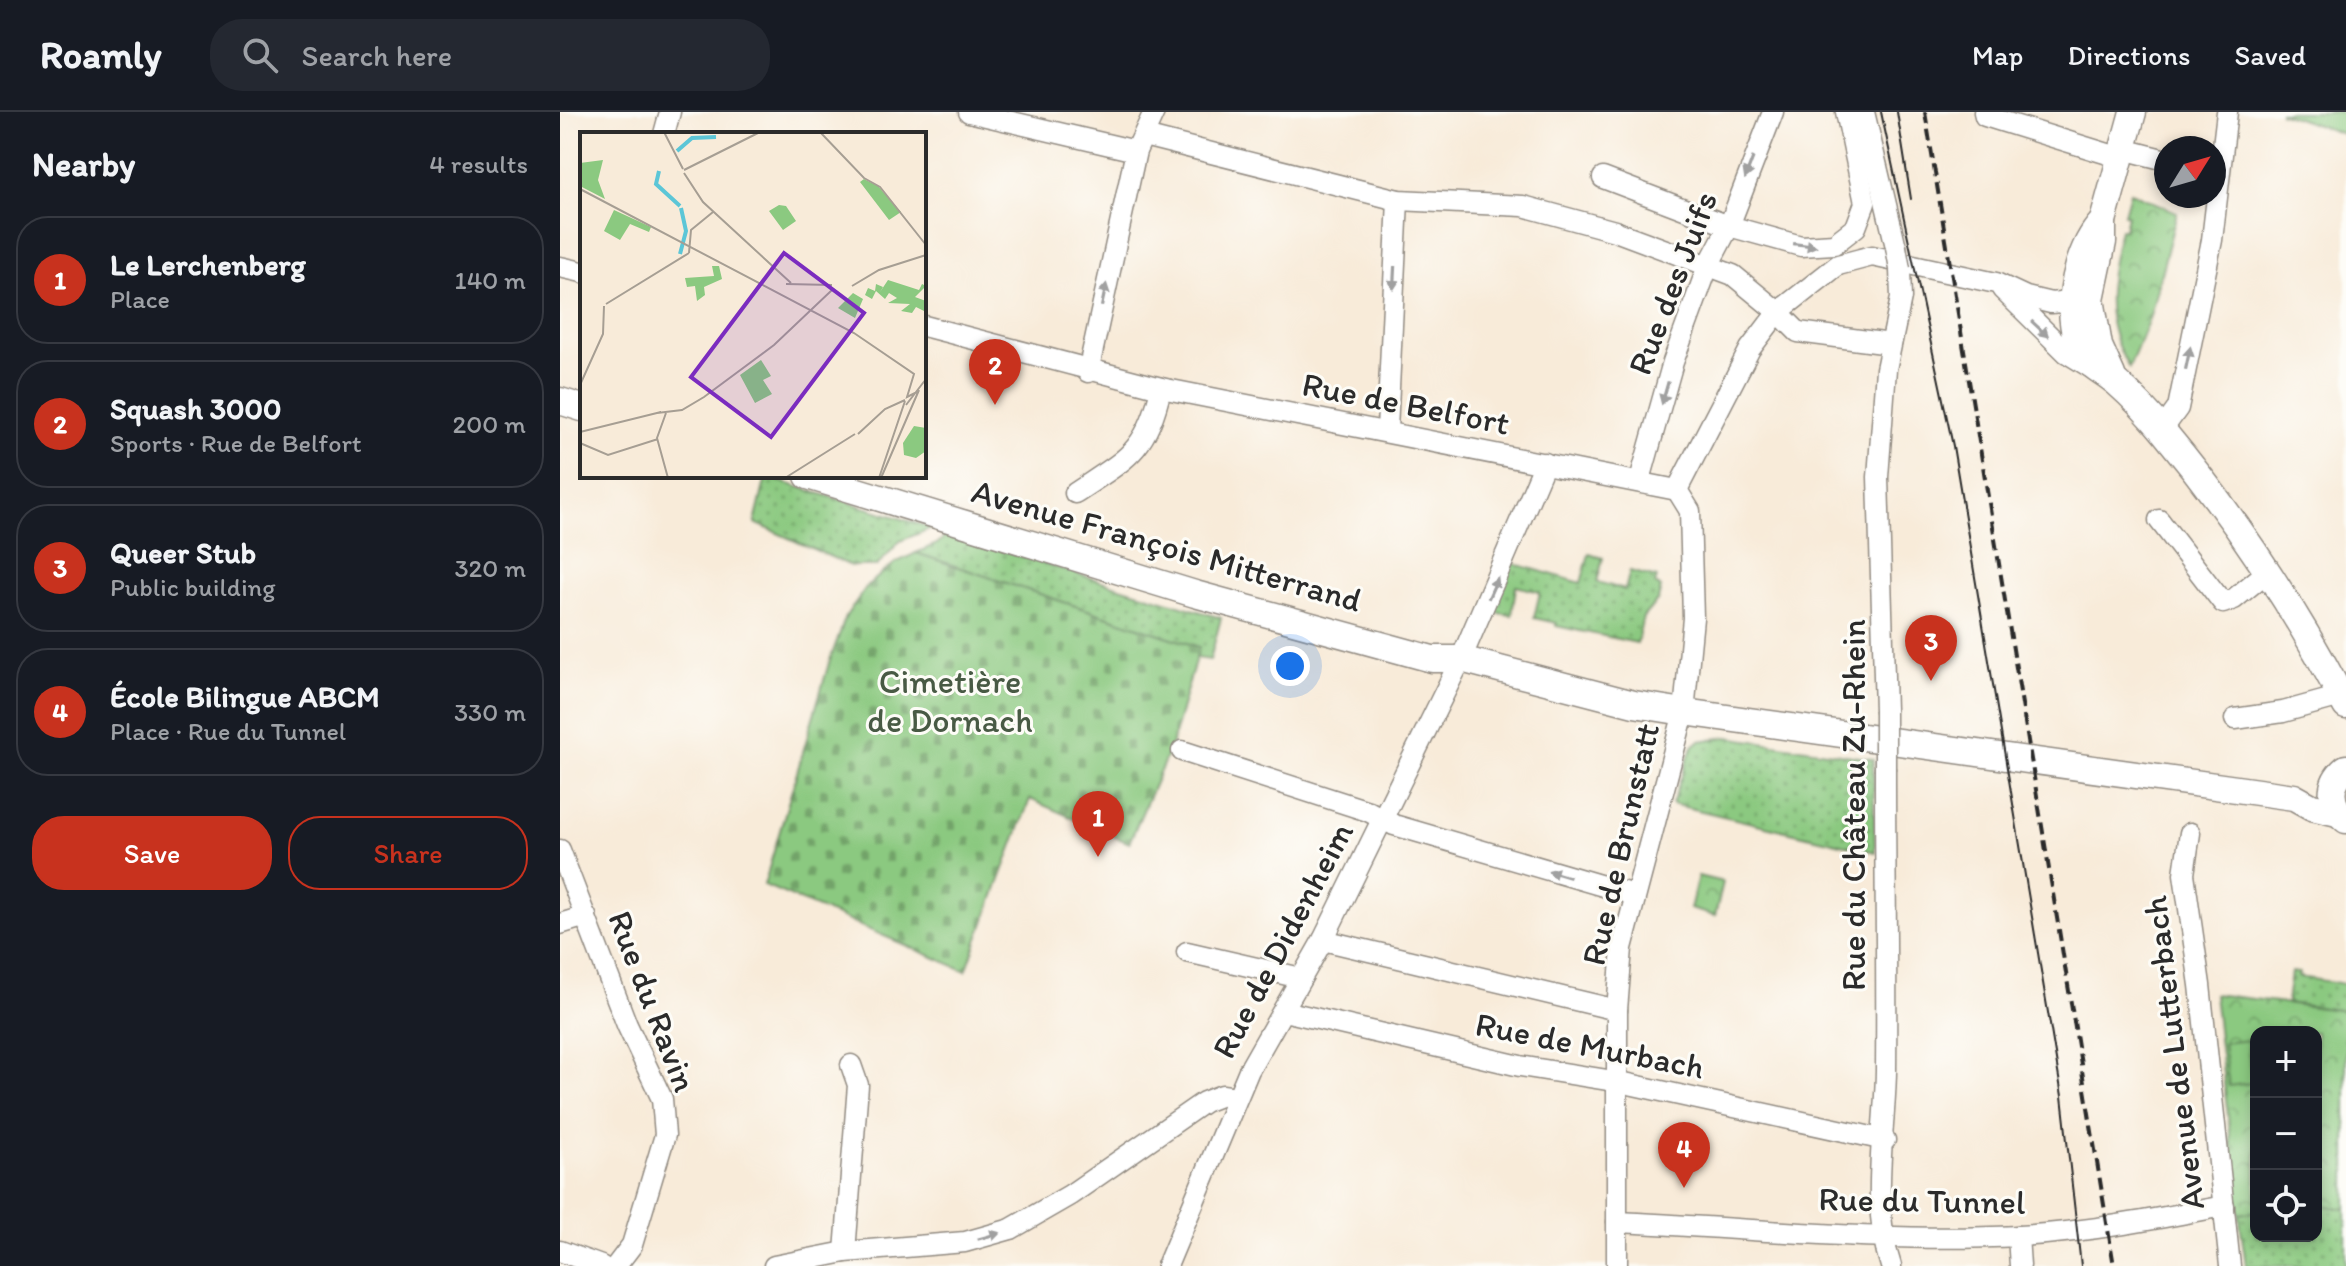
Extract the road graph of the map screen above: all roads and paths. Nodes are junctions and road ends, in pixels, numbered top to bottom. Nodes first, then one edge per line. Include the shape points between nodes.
1 (670, 112) edge
2 (969, 112) edge
3 (1154, 112) edge
4 (1773, 112) edge
5 (1846, 112) edge
6 (1864, 112) edge
7 (1984, 112) edge
8 (2133, 112) edge
9 (2227, 112) edge
10 (665, 132) edge
11 (2223, 136) edge
12 (1140, 143) junction
13 (2122, 154) junction
14 (2154, 158) edge
15 (1603, 178) dead end
16 (1398, 200) junction
17 (2212, 208) edge
18 (1729, 226) junction
19 (1708, 266) junction
20 (560, 267) edge
21 (580, 272) edge
22 (1996, 283) junction
23 (2082, 299) junction
24 (1778, 312) junction
25 (926, 327) edge
26 (1891, 344) junction
27 (2090, 367) junction
28 (1088, 372) junction
29 (2116, 382) junction
30 (560, 385) edge
31 (1161, 388) junction
32 (580, 390) edge
33 (560, 401) edge
34 (580, 407) edge
35 (1387, 430) junction
36 (2162, 430) junction
37 (1545, 463) junction
38 (815, 478) edge
39 (871, 478) edge
40 (1640, 480) junction
41 (1677, 490) junction
42 (1075, 493) dead end
43 (2159, 520) dead end
44 (2268, 571) junction
45 (1461, 659) junction
46 (2343, 701) edge
47 (1684, 712) junction
48 (2235, 719) dead end
49 (1182, 751) dead end
50 (2342, 771) edge
51 (2294, 797) junction
52 (2342, 816) edge
53 (1381, 818) junction
54 (2190, 833) dead end
55 (560, 850) edge
56 (1634, 895) junction
57 (586, 916) junction
58 (560, 924) edge
59 (1323, 940) junction
60 (1187, 952) dead end
61 (1301, 978) junction
62 (1617, 1010) junction
63 (1284, 1011) junction
64 (851, 1065) dead end
65 (1620, 1082) junction
66 (1236, 1097) junction
67 (1885, 1140) junction
68 (2224, 1206) junction
69 (1617, 1222) junction
70 (1883, 1236) junction
71 (2018, 1236) junction
72 (560, 1251) edge
73 (845, 1252) junction
74 (601, 1266) edge
75 (616, 1266) edge
76 (774, 1266) edge
77 (1167, 1266) edge
78 (1617, 1266) edge
79 (1891, 1266) edge
80 (2020, 1266) edge
81 (2230, 1266) edge

1 - 10 street
2 - 12 street
3 - 12 street
4 -> 18 street, Rue des Juifs
18 -> 5 street via 1813,247 1834,244 1850,234 1862,215 1865,196
6 - 26 street, Rue du Château Zu-Rhein, bridge via 1900,269 1901,298
7 - 13 street
8 - 13 main road
9 - 11 street
12 - 16 street
28 -> 12 street
13 - 14 street
13 - 23 main road
15 - 18 street
16 - 19 street via 1523,206 1615,231
16 -> 35 street
36 -> 17 street via 2178,408
18 - 19 street, Rue des Juifs
19 - 24 street via 1733,275
19 -> 40 street, Rue des Juifs via 1673,362
20 - 21 street
22 - 23 street via 2051,303
22 - 24 street via 1859,257 1823,274
22 -> 27 street via 2067,353
23 - 27 main road via 2072,320
23 - 29 main road
24 - 26 street via 1798,332
24 - 41 street via 1750,349
25 - 28 street, Rue de Belfort
26 - 67 street, Rue du Château Zu-Rhein, bridge via 1878,477 1888,938
27 - 29 main road
28 - 31 street, Rue de Belfort
29 - 36 main road
30 - 32 main road
31 - 35 street, Rue de Belfort
31 - 42 street via 1154,422 1143,442
33 - 34 main road
35 - 37 street, Rue de Belfort
36 - 44 main road
37 - 40 street, Rue de Belfort
45 -> 37 street, Rue de Didenheim
38 - 45 main road, Avenue François Mitterrand via 1195,594 1432,659
39 - 45 main road, Avenue François Mitterrand via 1200,578 1435,642
40 - 41 street, Rue de Belfort
41 - 47 street, Rue de Brunstatt via 1690,511 1693,618
43 - 44 street via 2223,603
44 - 46 main road
45 - 47 main road, Avenue François Mitterrand
45 - 53 street, Rue de Didenheim
46 - 48 street
47 - 51 main road, Avenue François Mitterrand
47 - 56 street, Rue de Brunstatt
49 - 53 street
50 - 51 main road, Avenue François Mitterrand
50 - 52 main road via 2332,794
51 - 52 main road, Avenue François Mitterrand
56 -> 53 street
53 - 59 street, Rue de Didenheim
54 - 68 street, Avenue de Lutterbach via 2184,874
55 - 57 street, Rue du Ravin
56 - 62 street, Rue de Brunstatt via 1622,948
57 - 58 street
57 - 75 street, Rue du Ravin via 662,1099 665,1135 632,1245
59 - 61 street, Rue de Didenheim
59 - 62 street
60 - 61 street
61 - 63 street, Rue de Didenheim
62 - 65 street, Rue de Brunstatt
63 - 65 street, Rue de Murbach via 1520,1066
63 - 66 street, Rue de Didenheim
64 - 73 street via 858,1085
65 - 67 street, Rue de Murbach
65 - 69 street, Rue de Brunstatt
73 -> 66 street, Rue de Didenheim via 951,1244 1011,1229 1070,1195 1204,1102 1222,1095
66 - 77 street
67 - 70 street, Rue du Château Zu-Rhein
68 - 71 street, Rue du Tunnel
68 - 81 street, Avenue de Lutterbach
69 - 70 street, Rue du Tunnel
69 - 78 street, Rue de Brunstatt
70 - 71 street, Rue du Tunnel
70 - 79 street, Rue du Château Zu-Rhein
71 - 80 street
72 - 74 street
73 - 76 street, Rue de Didenheim

